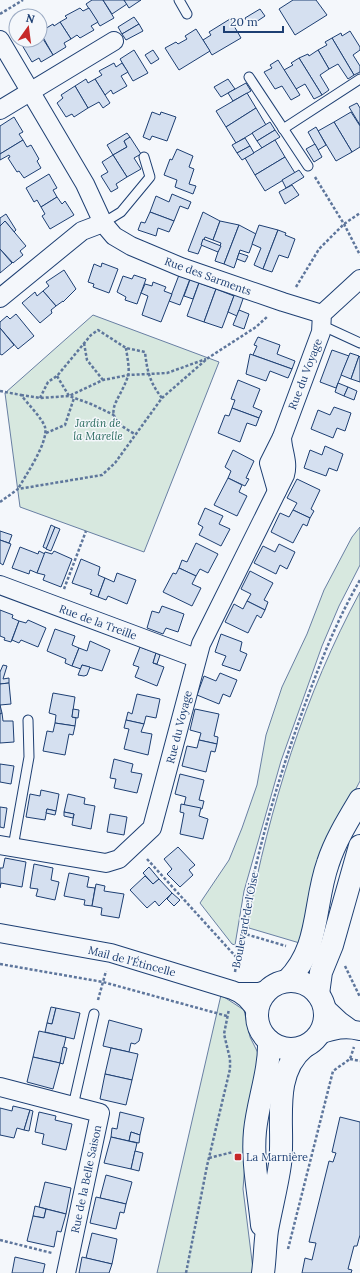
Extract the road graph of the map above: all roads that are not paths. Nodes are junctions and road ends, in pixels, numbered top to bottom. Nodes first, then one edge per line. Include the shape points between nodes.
1 (178, 0) edge
2 (187, 14) dead end
3 (0, 40) edge
4 (114, 41) dead end
5 (249, 77) dead end
6 (360, 79) edge
7 (32, 91) junction
8 (0, 110) edge
9 (283, 129) junction
10 (144, 157) dead end
11 (308, 166) road end
12 (103, 223) junction
13 (360, 279) edge
14 (0, 298) edge
15 (322, 320) junction
16 (360, 343) edge
17 (0, 585) edge
18 (196, 658) junction
19 (28, 720) dead end
20 (360, 800) edge
21 (6, 846) edge
22 (360, 846) edge
23 (0, 933) edge
24 (278, 985) junction
25 (235, 991) junction
26 (321, 1000) junction
27 (94, 1014) road end
28 (257, 1014) junction
29 (356, 1030) edge
30 (268, 1041) junction
31 (312, 1041) junction
32 (0, 1088) edge
33 (73, 1106) junction
34 (67, 1265) edge
35 (264, 1267) edge

1 - 2 lane
3 - 7 street, Rue des Sarments
4 - 7 street
5 - 9 lane
6 - 9 lane
7 - 8 street
7 - 12 street, Rue des Sarments via 85,184
9 - 11 lane
10 - 12 lane via 150,177 121,212
12 - 14 street via 82,231
12 - 15 street, Rue des Sarments via 114,236 131,246 283,302
13 - 15 street
15 - 16 lane, Rue des Sarments
15 - 18 street, Rue du Voyage via 321,332 282,437 287,469 211,621
17 - 18 street, Rue de la Treille
18 - 21 street, Rue du Voyage via 152,828 119,859 106,863
19 - 21 lane, Rue du Voyage via 29,757
20 - 24 main road via 341,832 328,862 308,952 299,969
22 - 26 main road via 332,945 321,972
23 - 25 street, Mail de l'Étincelle via 111,953
24 - 25 street, Mail de l'Étincelle via 259,992
24 - 26 main road via 308,985
24 - 28 main road via 261,1000
25 - 28 street, Mail de l'Étincelle via 251,1003
26 - 29 street via 340,1021
26 - 31 main road via 325,1020
27 - 33 lane
28 - 30 main road via 260,1028
29 - 31 street via 337,1029
30 - 31 main road via 289,1049
30 - 35 main road via 268,1058 256,1119 254,1147
31 - 35 main road via 291,1065 284,1087 280,1111 280,1162 267,1232
32 - 33 street, Rue de la Belle Saison
33 - 34 street, Rue de la Belle Saison via 100,1113

